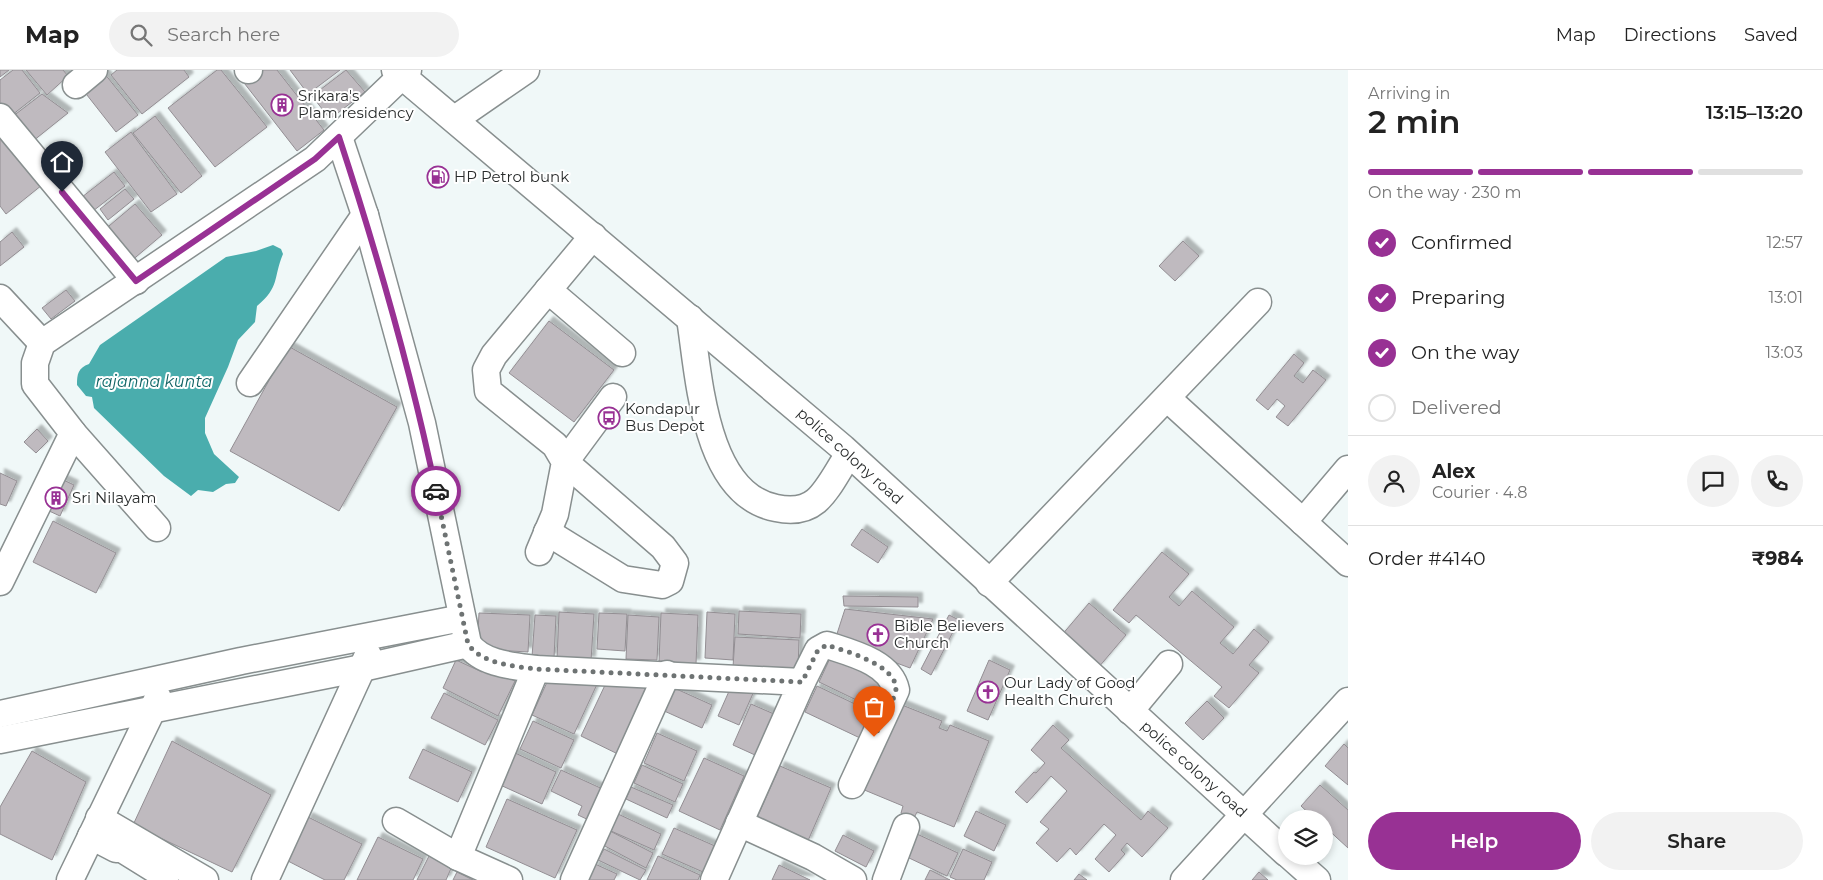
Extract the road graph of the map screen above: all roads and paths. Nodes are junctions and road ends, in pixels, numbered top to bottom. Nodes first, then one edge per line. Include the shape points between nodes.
1 (526, 70) edge
2 (401, 72) edge
3 (0, 117) edge
4 (455, 119) junction
5 (339, 137) junction
6 (365, 215) junction
7 (593, 236) junction
8 (136, 281) junction
9 (548, 290) junction
10 (0, 298) edge
11 (1258, 302) dead end
12 (690, 318) junction
13 (42, 343) junction
14 (622, 353) dead end
15 (250, 383) dead end
16 (613, 397) dead end
17 (1167, 398) junction
18 (73, 433) junction
19 (849, 454) junction
20 (565, 462) junction
21 (1348, 469) edge
22 (1303, 522) junction
23 (157, 528) dead end
24 (1348, 562) edge
25 (0, 582) edge
26 (990, 583) junction
27 (462, 618) junction
28 (376, 635) junction
29 (468, 644) junction
30 (1169, 664) dead end
31 (362, 668) junction
32 (536, 669) junction
33 (668, 674) junction
34 (168, 678) junction
35 (802, 682) junction
36 (1345, 709) edge
37 (152, 710) junction
38 (1130, 711) junction
39 (0, 714) edge
40 (0, 740) edge
41 (852, 785) dead end
42 (1243, 813) junction
43 (396, 821) dead end
44 (739, 822) junction
45 (95, 827) junction
46 (906, 827) dead end
47 (1278, 846) edge
48 (458, 857) junction
49 (1300, 865) edge
50 (70, 880) edge
51 (165, 880) edge
52 (205, 880) edge
53 (265, 880) edge
54 (508, 880) edge
55 (574, 880) edge
56 (714, 880) edge
57 (852, 880) edge
58 (886, 880) edge
59 (1184, 880) edge
60 (1317, 880) edge

1 - 4 street
2 - 4 street, police colony road
2 - 5 street
3 - 8 street
4 - 7 street, police colony road
5 - 6 street
5 - 8 street via 315,159
6 - 15 street
6 - 27 street via 422,423
7 - 9 street
7 - 12 street, police colony road
8 - 13 street
9 - 14 street
9 - 20 street via 494,355 486,370 488,391 555,445
10 - 13 street
11 - 17 street
12 - 19 street, police colony road
12 - 19 street via 709,434 735,485 764,506 788,510 804,508 816,500
13 - 18 street via 35,363 35,384
16 - 20 street
17 - 22 street
17 - 26 street
18 - 23 street
18 - 25 street
19 - 26 street, police colony road
20 - 20 street via 555,514 543,542 623,579 662,584 670,581 674,563 663,547
21 - 22 street
22 - 24 street
26 - 38 street, police colony road
27 - 28 street
27 - 29 street
28 - 31 street
28 - 34 street
29 - 31 street
29 - 32 street via 483,657
30 - 38 street
31 - 37 street
31 - 53 street
32 - 33 street
32 - 48 street
33 - 35 street
33 - 55 street
34 - 37 street
34 - 39 street
35 - 41 street via 818,650 827,645 883,667 894,680 896,690
35 - 44 street
36 - 42 street
37 - 40 street
37 - 45 street
38 - 42 street, police colony road
42 - 47 street, police colony road
42 - 59 street
43 - 48 street
44 - 56 street
44 - 57 street via 813,857
45 - 50 street
45 - 51 street via 116,849 122,849 164,875
45 - 52 street
46 - 58 street
48 - 54 street
49 - 60 street

